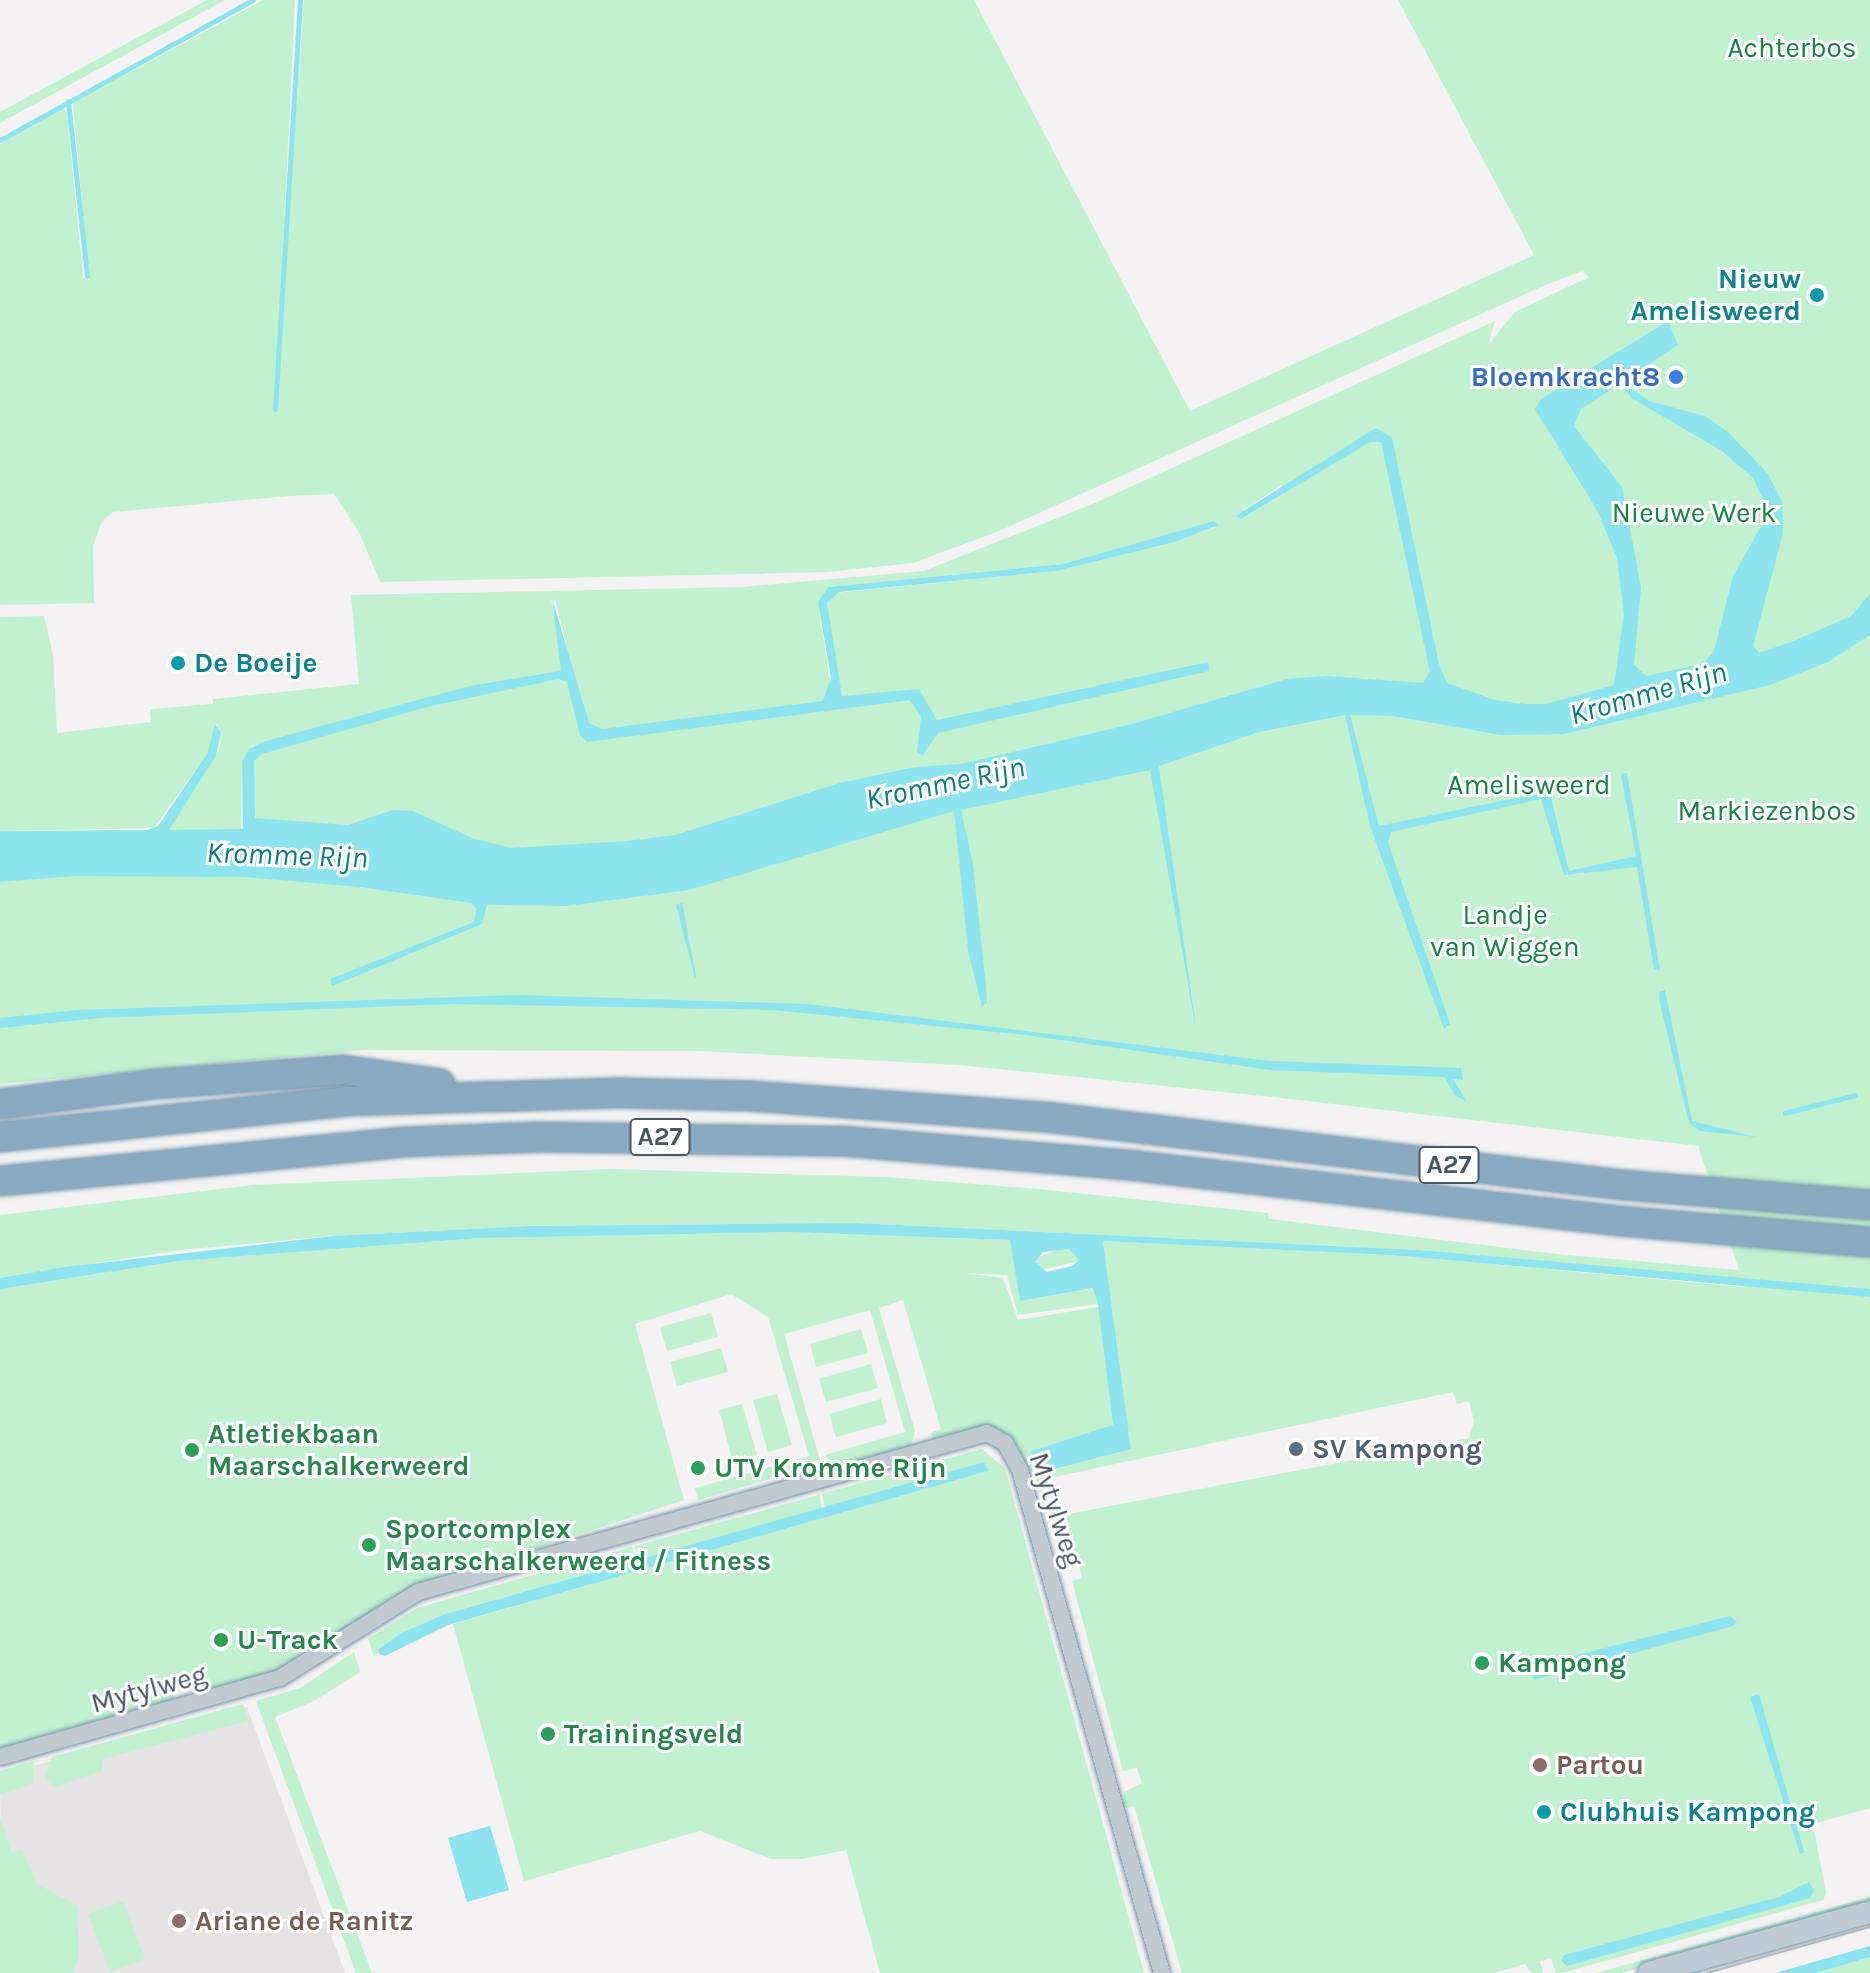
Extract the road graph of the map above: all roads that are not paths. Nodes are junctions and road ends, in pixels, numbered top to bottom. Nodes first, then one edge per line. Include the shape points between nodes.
1 (511, 1095) junction
2 (0, 1104) edge
3 (0, 1137) edge
4 (0, 1181) edge
5 (1870, 1205) edge
6 (1870, 1242) edge
7 (0, 1757) edge
8 (1870, 1912) edge
9 (1162, 1973) edge
10 (1649, 1973) edge

1 - 2 highway, A27 via 343,1070 157,1084
1 - 3 highway, A27 via 291,1105
1 - 5 highway, A27 via 750,1096 910,1105 1623,1185
4 - 6 highway, A27 via 402,1142 541,1137 842,1141 1122,1164 1620,1221
7 - 9 street, Mytylweg via 280,1678 418,1592 987,1433 1005,1443 1020,1470
8 - 10 main road

